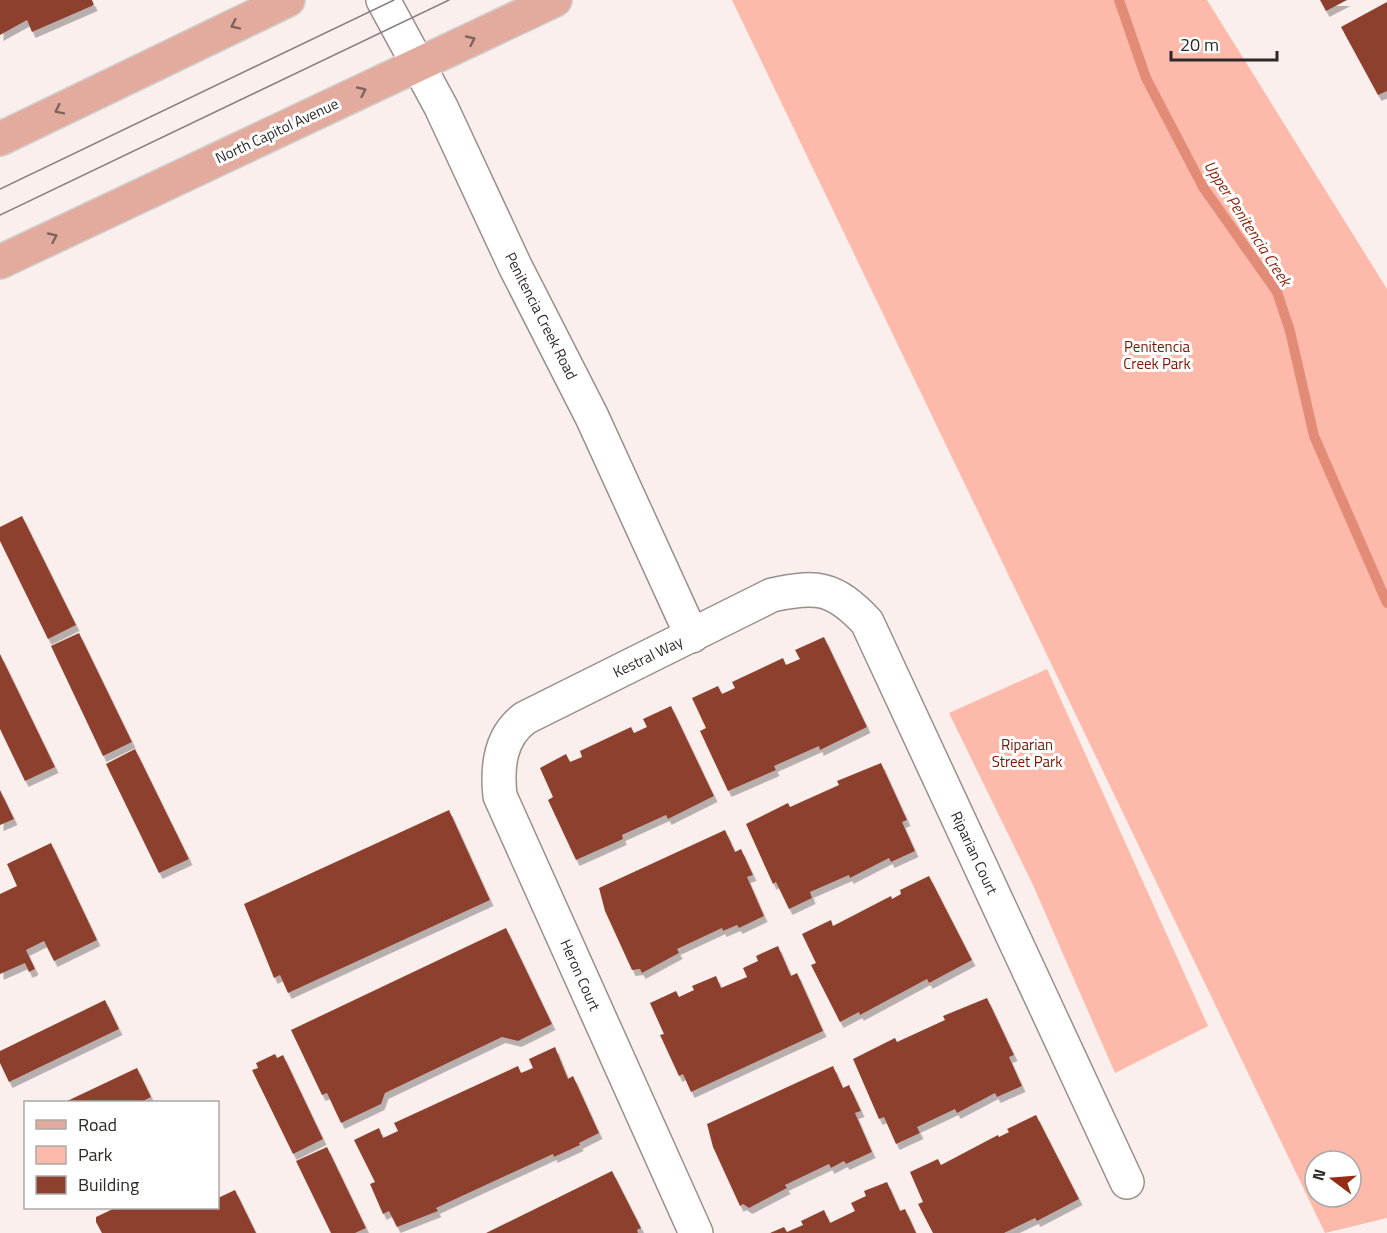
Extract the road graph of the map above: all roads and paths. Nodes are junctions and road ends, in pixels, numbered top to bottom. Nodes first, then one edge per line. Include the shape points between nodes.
1 (288, 0) edge
2 (383, 0) edge
3 (555, 0) edge
4 (418, 64) junction
5 (0, 139) edge
6 (0, 262) edge
7 (772, 595) joint
8 (692, 636) junction
9 (525, 718) joint
10 (1126, 1182) dead end
11 (696, 1233) edge

1 -> 5 main road
2 - 4 street, Penitencia Creek Road
4 -> 3 main road, North Capitol Avenue
6 -> 4 main road, North Capitol Avenue
4 - 8 street, Penitencia Creek Road via 592,417
7 - 8 street, Kestral Way
7 - 10 street, Riparian Court via 805,588 829,592 850,604 867,622
8 - 9 street, Kestral Way
9 - 11 street, Heron Court via 504,745 498,770 500,796

